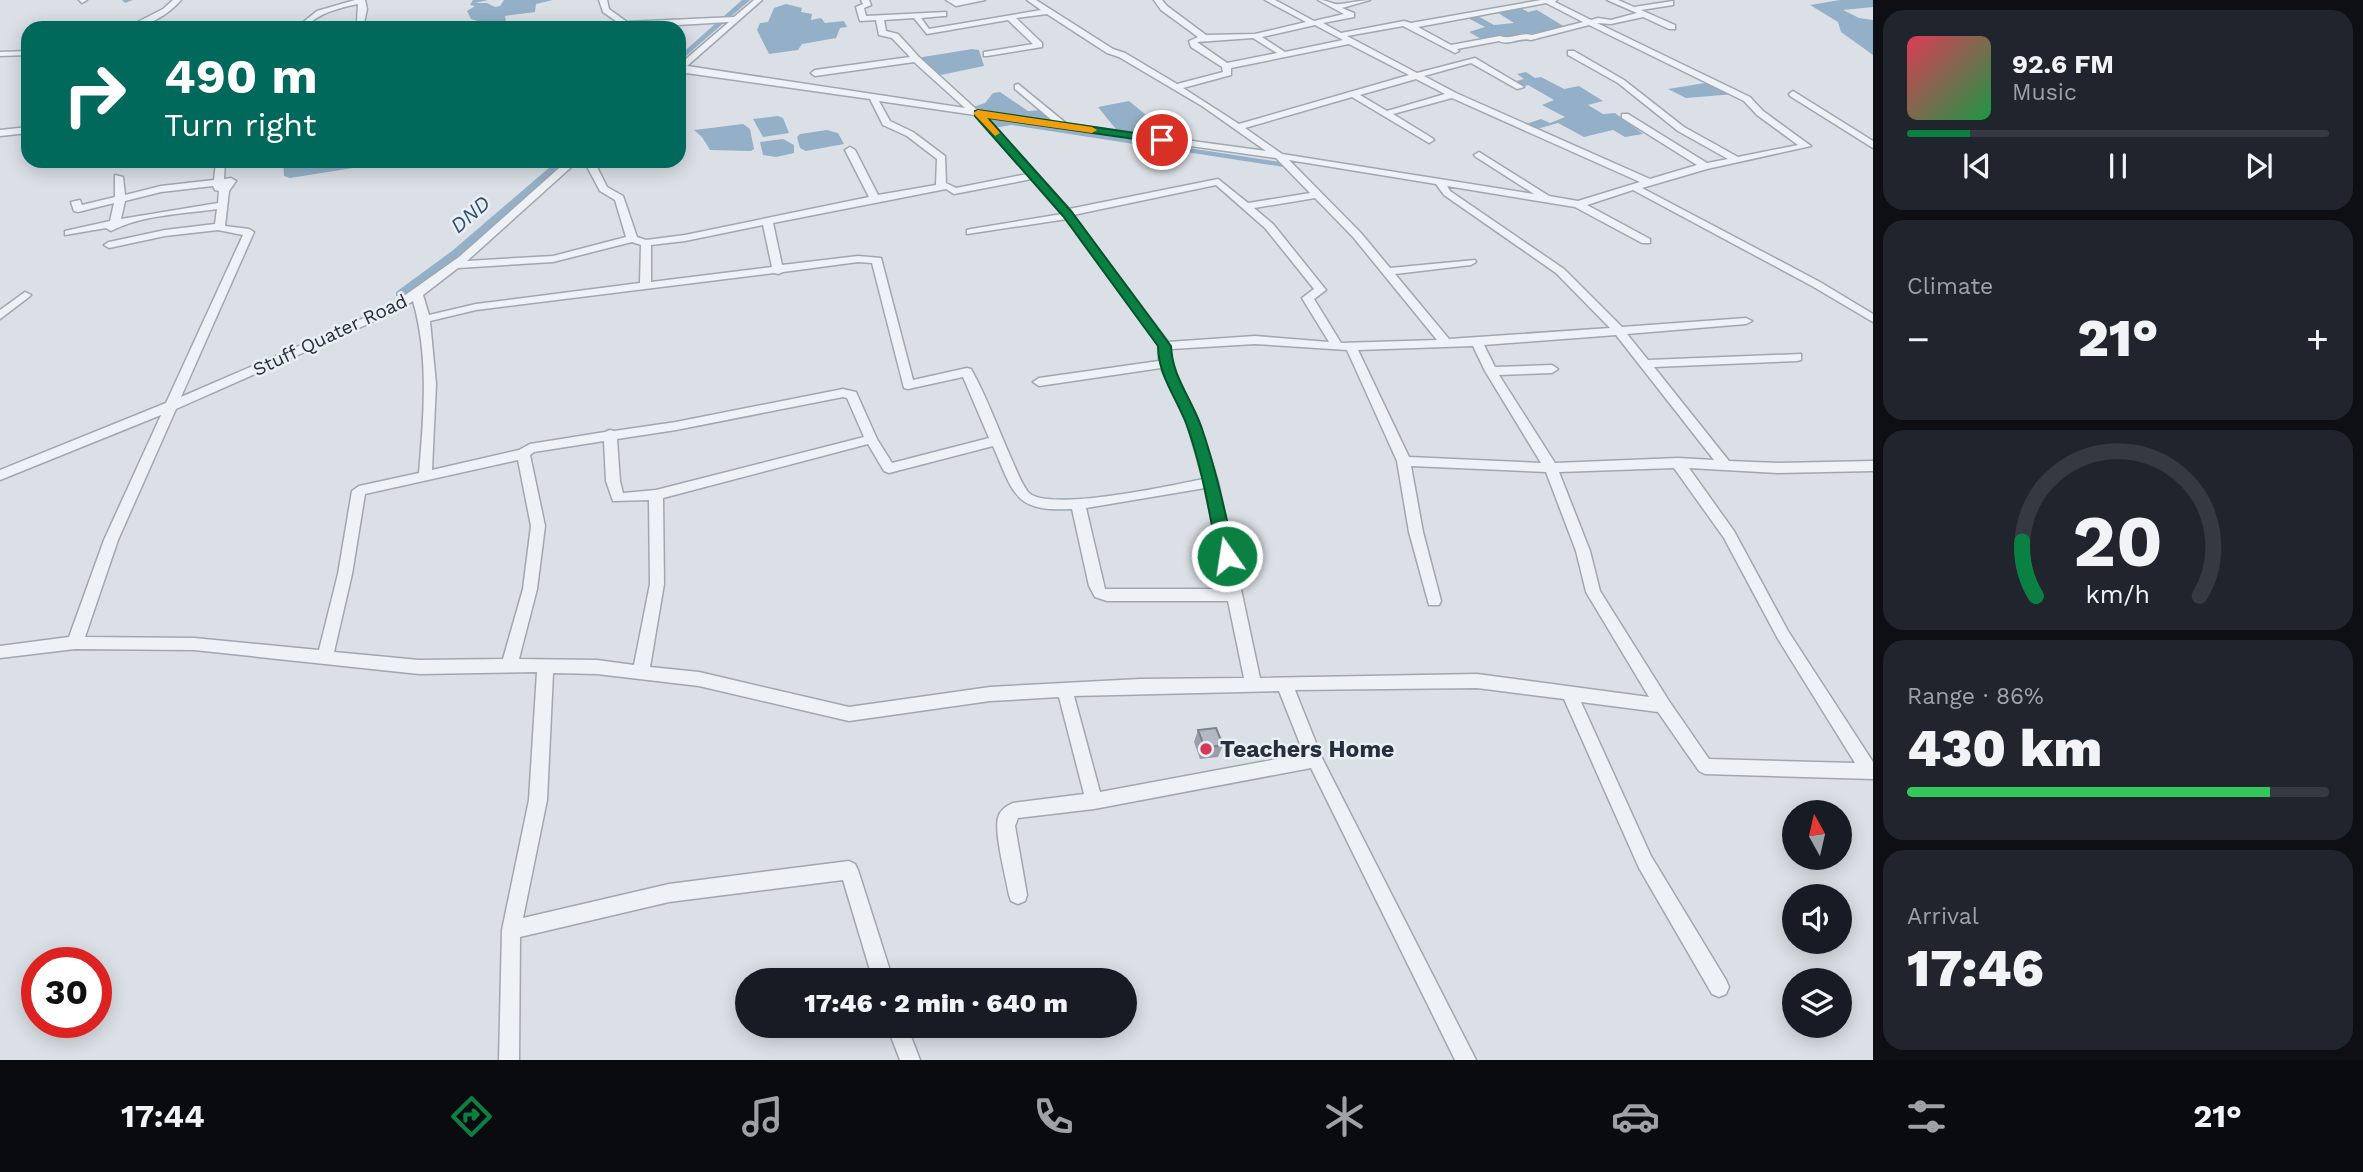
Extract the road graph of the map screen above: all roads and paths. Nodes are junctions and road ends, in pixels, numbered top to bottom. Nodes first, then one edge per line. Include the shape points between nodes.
1 (177, 0) edge
2 (361, 0) edge
3 (603, 0) edge
4 (758, 0) edge
5 (950, 0) edge
6 (981, 0) edge
7 (1031, 0) edge
8 (1158, 0) edge
9 (1269, 0) edge
10 (1322, 0) edge
11 (1366, 0) edge
12 (1553, 0) edge
13 (1611, 0) edge
14 (968, 1) edge
15 (1547, 1) edge
16 (862, 3) edge
17 (1670, 3) dead end
18 (1335, 7) junction
19 (690, 9) dead end
20 (1633, 9) junction
21 (1051, 11) junction
22 (943, 14) dead end
23 (1644, 14) junction
24 (916, 16) junction
25 (1010, 17) junction
26 (733, 19) junction
27 (880, 19) junction
28 (690, 20) junction
29 (144, 21) edge
30 (308, 21) edge
31 (360, 21) dead end
32 (621, 21) edge
33 (680, 21) edge
34 (1592, 22) junction
35 (1314, 23) junction
36 (1410, 26) junction
37 (1672, 27) dead end
38 (1341, 35) junction
39 (1255, 36) junction
40 (1202, 38) junction
41 (1351, 41) junction
42 (1449, 48) junction
43 (21, 53) edge
44 (1571, 53) dead end
45 (0, 54) edge
46 (987, 54) dead end
47 (1284, 55) junction
48 (916, 59) junction
49 (1472, 60) junction
50 (686, 63) edge
51 (1226, 66) junction
52 (686, 70) edge
53 (815, 74) dead end
54 (1417, 75) junction
55 (1018, 87) dead end
56 (1176, 87) junction
57 (1520, 87) dead end
58 (1353, 94) junction
59 (1793, 94) dead end
60 (1453, 95) junction
61 (873, 97) junction
62 (977, 113) junction
63 (1385, 114) junction
64 (1625, 116) dead end
65 (1064, 126) junction
66 (1238, 127) junction
67 (21, 131) edge
68 (0, 133) edge
69 (1429, 140) dead end
70 (1873, 145) edge
71 (850, 150) dead end
72 (1479, 155) dead end
73 (1279, 156) junction
74 (1736, 159) junction
75 (1705, 166) junction
76 (221, 168) edge
77 (565, 168) edge
78 (592, 168) edge
79 (1034, 176) junction
80 (118, 177) dead end
81 (220, 180) junction
82 (1646, 181) junction
83 (1439, 182) junction
84 (941, 187) junction
85 (1634, 187) junction
86 (1316, 195) junction
87 (875, 198) junction
88 (1551, 200) junction
89 (75, 202) dead end
90 (1578, 204) junction
91 (219, 205) junction
92 (1248, 206) junction
93 (1068, 215) junction
94 (767, 220) junction
95 (116, 223) junction
96 (220, 227) junction
97 (971, 232) dead end
98 (69, 233) dead end
99 (632, 239) junction
100 (1646, 241) dead end
101 (646, 243) junction
102 (1471, 262) dead end
103 (457, 265) junction
104 (778, 271) junction
105 (1388, 271) junction
106 (645, 286) junction
107 (25, 295) dead end
108 (417, 295) junction
109 (0, 316) edge
110 (1872, 318) edge
111 (426, 319) junction
112 (1746, 321) dead end
113 (1619, 331) junction
114 (1477, 342) junction
115 (1446, 343) junction
116 (1164, 346) junction
117 (1344, 346) junction
118 (1797, 357) dead end
119 (1165, 364) junction
120 (1645, 364) junction
121 (1552, 369) dead end
122 (1491, 371) junction
123 (1039, 382) dead end
124 (169, 407) junction
125 (610, 434) junction
126 (871, 439) junction
127 (997, 441) junction
128 (523, 454) junction
129 (1404, 461) junction
130 (1678, 463) junction
131 (1724, 464) junction
132 (1873, 466) edge
133 (1551, 468) junction
134 (0, 475) edge
135 (425, 476) junction
136 (1211, 482) junction
137 (656, 495) junction
138 (1078, 505) junction
139 (1236, 595) junction
140 (1434, 601) dead end
141 (75, 643) junction
142 (0, 652) edge
143 (325, 659) junction
144 (509, 665) junction
145 (545, 666) junction
146 (641, 672) junction
147 (1253, 683) junction
148 (1284, 683) junction
149 (1065, 691) junction
150 (1569, 693) junction
151 (1663, 706) junction
152 (1315, 760) junction
153 (1871, 771) edge
154 (1094, 801) junction
155 (1018, 895) dead end
156 (511, 930) junction
157 (879, 968) edge
158 (1719, 987) dead end
159 (902, 1038) edge
160 (509, 1060) edge
161 (910, 1060) edge
162 (1466, 1060) edge

1 - 29 street
2 - 30 street via 333,7
2 - 31 street
3 - 32 street via 607,11
4 - 26 street
5 - 14 street via 956,4
6 - 14 street
7 - 21 street
8 - 40 street
9 - 35 street
10 - 18 street
11 - 18 street
12 - 15 street
13 - 20 street
15 - 34 street
15 - 36 street
16 - 27 street via 863,19
17 - 20 street
18 - 35 street via 1351,15
19 - 28 street
20 - 23 street
21 - 25 street
21 - 56 street via 1110,51
22 - 24 street
23 - 34 street
23 - 37 street
24 - 25 street via 927,32
24 - 27 street
25 - 46 street via 1040,45
26 - 28 street
26 - 50 street
27 - 48 street via 882,33 895,36
28 - 33 street
34 - 42 street via 1531,38 1506,41 1500,37
34 - 74 street via 1746,99 1808,145
35 - 38 street
35 - 39 street
36 - 38 street via 1404,23
36 - 42 street
38 - 41 street
39 - 40 street
39 - 47 street
40 - 51 street via 1192,43
41 - 47 street
41 - 54 street
42 - 49 street
43 - 45 street
44 - 74 street via 1598,66 1666,117
47 - 51 street
48 - 53 street
48 - 62 street
49 - 54 street
49 - 57 street
51 - 56 street via 1228,73
52 - 61 street
54 - 58 street
54 - 60 street
55 - 65 street
56 - 66 street
58 - 63 street
58 - 66 street
59 - 70 street
60 - 63 street
60 - 82 street
61 - 62 street
61 - 84 street via 886,123 942,158
62 - 65 street
62 - 79 street
63 - 69 street
64 - 75 street
65 - 73 street
66 - 73 street
67 - 68 street
71 - 87 street
72 - 88 street
73 - 83 street
73 - 86 street
74 - 75 street
75 - 82 street
76 - 81 street
77 - 103 street, Stuff Quater Road
78 - 99 street via 603,189 619,198
79 - 84 street via 954,191
79 - 93 street
80 - 95 street via 121,194
81 - 89 street via 78,209
81 - 91 street via 231,181
82 - 85 street
83 - 88 street
83 - 113 street via 1447,193 1560,271
84 - 87 street
85 - 90 street
85 - 110 street
86 - 92 street
86 - 105 street
87 - 94 street
88 - 90 street
90 - 100 street
91 - 95 street
91 - 96 street
92 - 93 street via 1214,181
92 - 117 street via 1320,290 1308,298
93 - 97 street
93 - 116 street
94 - 101 street
94 - 104 street
95 - 96 street via 108,240
95 - 98 street
96 - 124 street via 249,232
99 - 101 street
99 - 103 street via 553,259
101 - 106 street
102 - 105 street
103 - 108 street, Stuff Quater Road
104 - 106 street
104 - 127 street via 877,260 908,385 967,372
105 - 115 street
106 - 111 street via 476,307
107 - 109 street
108 - 111 street
108 - 124 street, Stuff Quater Road via 357,326
111 - 135 street via 432,387
112 - 113 street
113 - 114 street
113 - 120 street
114 - 115 street
114 - 122 street
115 - 117 street
116 - 117 street via 1255,340
116 - 119 street
117 - 129 street
118 - 120 street
119 - 123 street
119 - 136 street via 1193,422
120 - 131 street
121 - 122 street
122 - 133 street
124 - 134 street, Stuff Quater Road
124 - 141 street via 111,540
125 - 126 street via 676,426 843,393 852,395
125 - 128 street via 530,448
125 - 137 street via 618,498
126 - 127 street via 889,468
126 - 137 street
127 - 138 street via 1026,498 1038,504
128 - 135 street
128 - 144 street via 538,526 530,589
129 - 133 street
129 - 140 street
130 - 131 street
130 - 133 street
130 - 153 street via 1729,535 1783,635
131 - 132 street
133 - 151 street via 1583,551 1593,592
135 - 143 street via 359,491
136 - 138 street
136 - 139 street
137 - 146 street via 657,584
138 - 139 street via 1100,593
139 - 147 street
141 - 142 street
141 - 143 street via 194,645
143 - 144 street via 419,667
144 - 145 street
145 - 146 street
145 - 156 street via 538,800
146 - 149 street via 699,678 849,714 990,694
147 - 148 street
147 - 149 street
148 - 150 street via 1478,681
148 - 152 street
149 - 154 street
150 - 151 street
150 - 158 street via 1645,862
151 - 153 street via 1705,766
152 - 154 street
152 - 162 street
154 - 155 street via 1013,811 1007,818
156 - 157 street via 669,893 849,870
156 - 160 street
159 - 161 street

